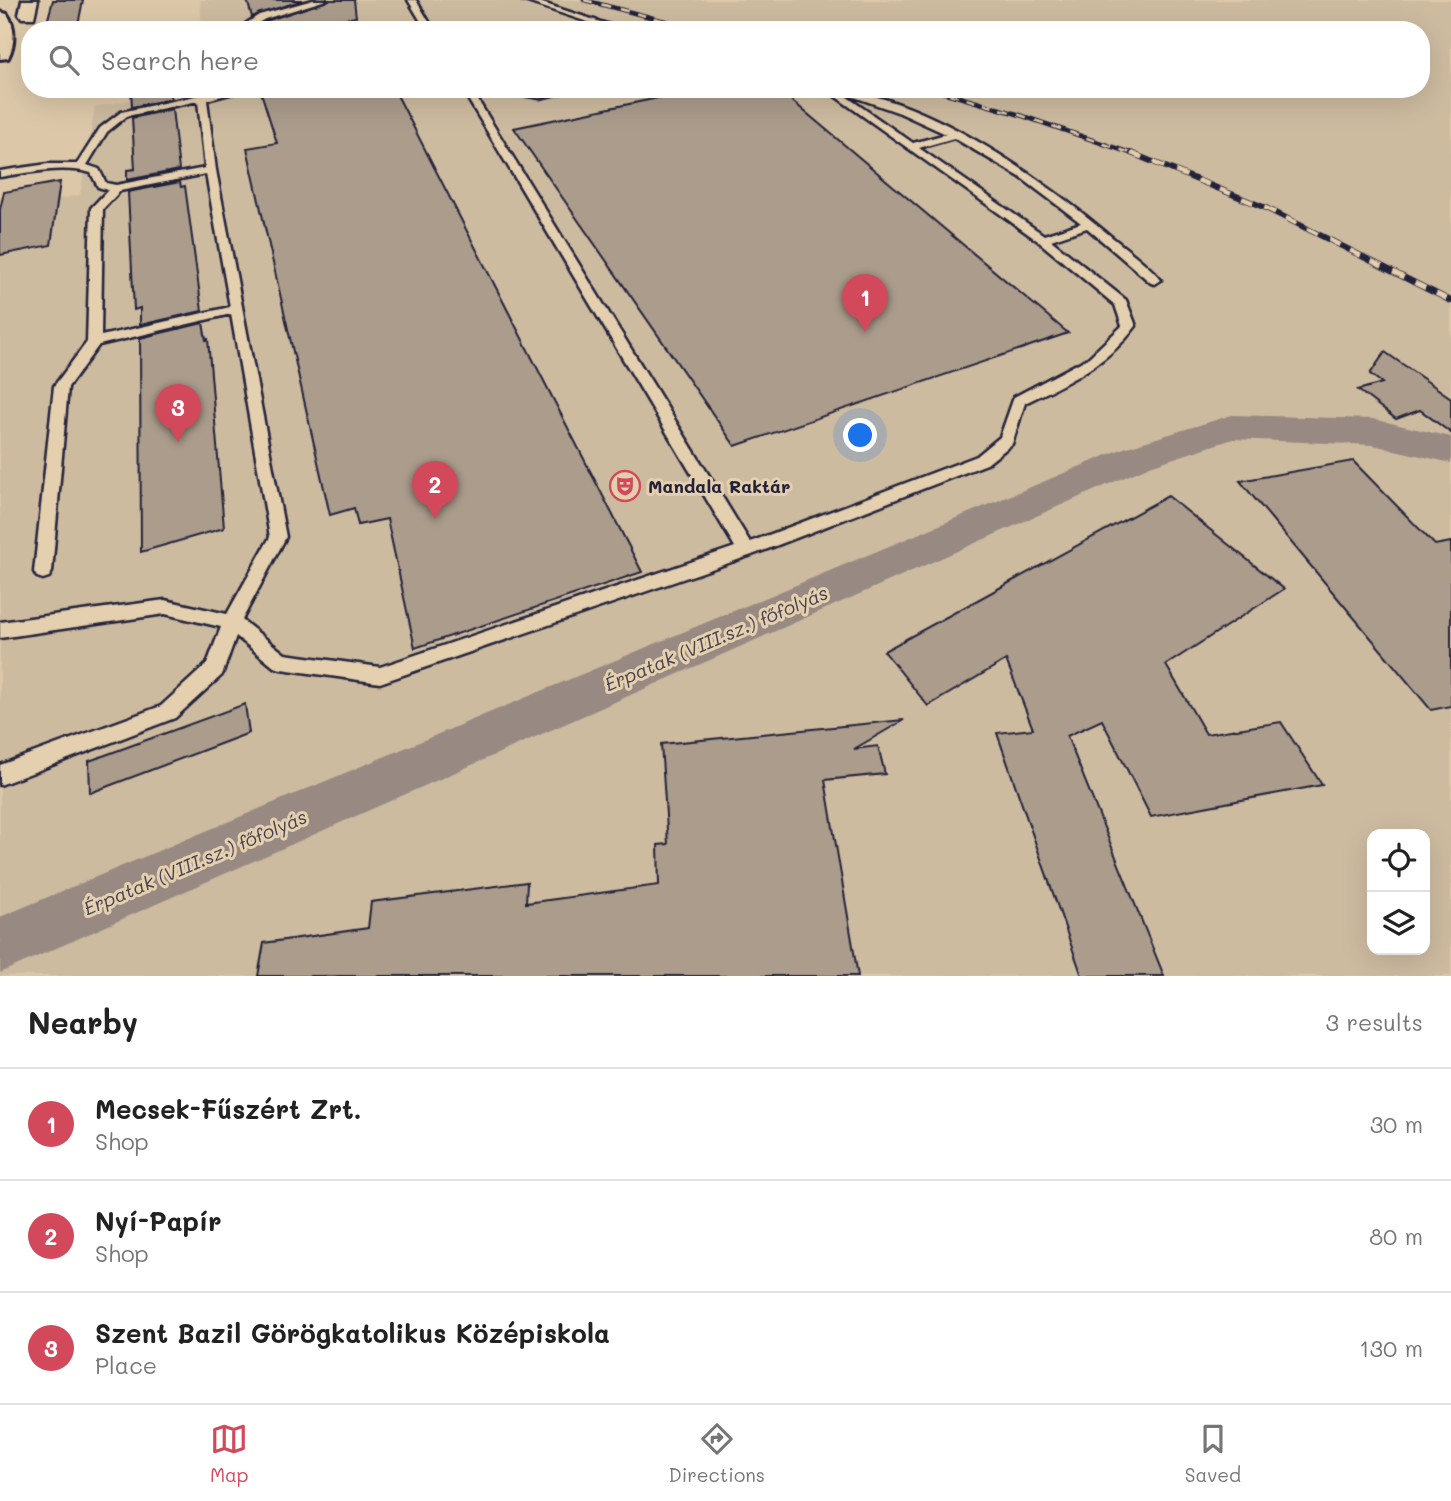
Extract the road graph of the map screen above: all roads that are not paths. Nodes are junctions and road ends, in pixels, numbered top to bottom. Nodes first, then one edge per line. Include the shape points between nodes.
1 (322, 0) edge
2 (525, 0) edge
3 (414, 1) edge
4 (0, 18) edge
5 (255, 21) edge
6 (425, 21) edge
7 (592, 21) edge
8 (0, 52) edge
9 (202, 98) joint
10 (471, 98) edge
11 (842, 98) edge
12 (869, 98) edge
13 (956, 134) junction
14 (911, 146) junction
15 (81, 166) junction
16 (211, 170) junction
17 (0, 174) edge
18 (116, 188) junction
19 (1089, 224) junction
20 (1042, 239) junction
21 (1155, 280) dead end
22 (238, 309) junction
23 (94, 342) junction
24 (746, 550) junction
25 (43, 572) dead end
26 (232, 622) junction
27 (0, 630) edge
28 (0, 775) edge

1 - 5 lane
2 - 7 lane
3 - 6 lane
4 - 8 main road via 4,25
9 - 15 lane via 137,110 109,122
9 - 16 lane
10 - 24 lane
11 - 14 lane
12 - 13 lane
13 - 14 lane
13 - 19 lane via 1006,162
14 - 20 lane
15 - 17 lane
15 - 18 lane via 96,171 102,185
16 - 18 lane
16 - 22 lane
18 - 23 lane via 97,208
19 - 20 lane
19 - 21 lane
20 - 24 lane via 1121,303 1129,326 1116,344 1072,375 1019,400 1007,440 982,460
22 - 23 lane
22 - 26 lane via 278,537
23 - 25 lane via 61,386
24 - 26 lane via 380,675 281,661
26 - 27 lane via 164,607
26 - 28 lane via 215,669 168,712

